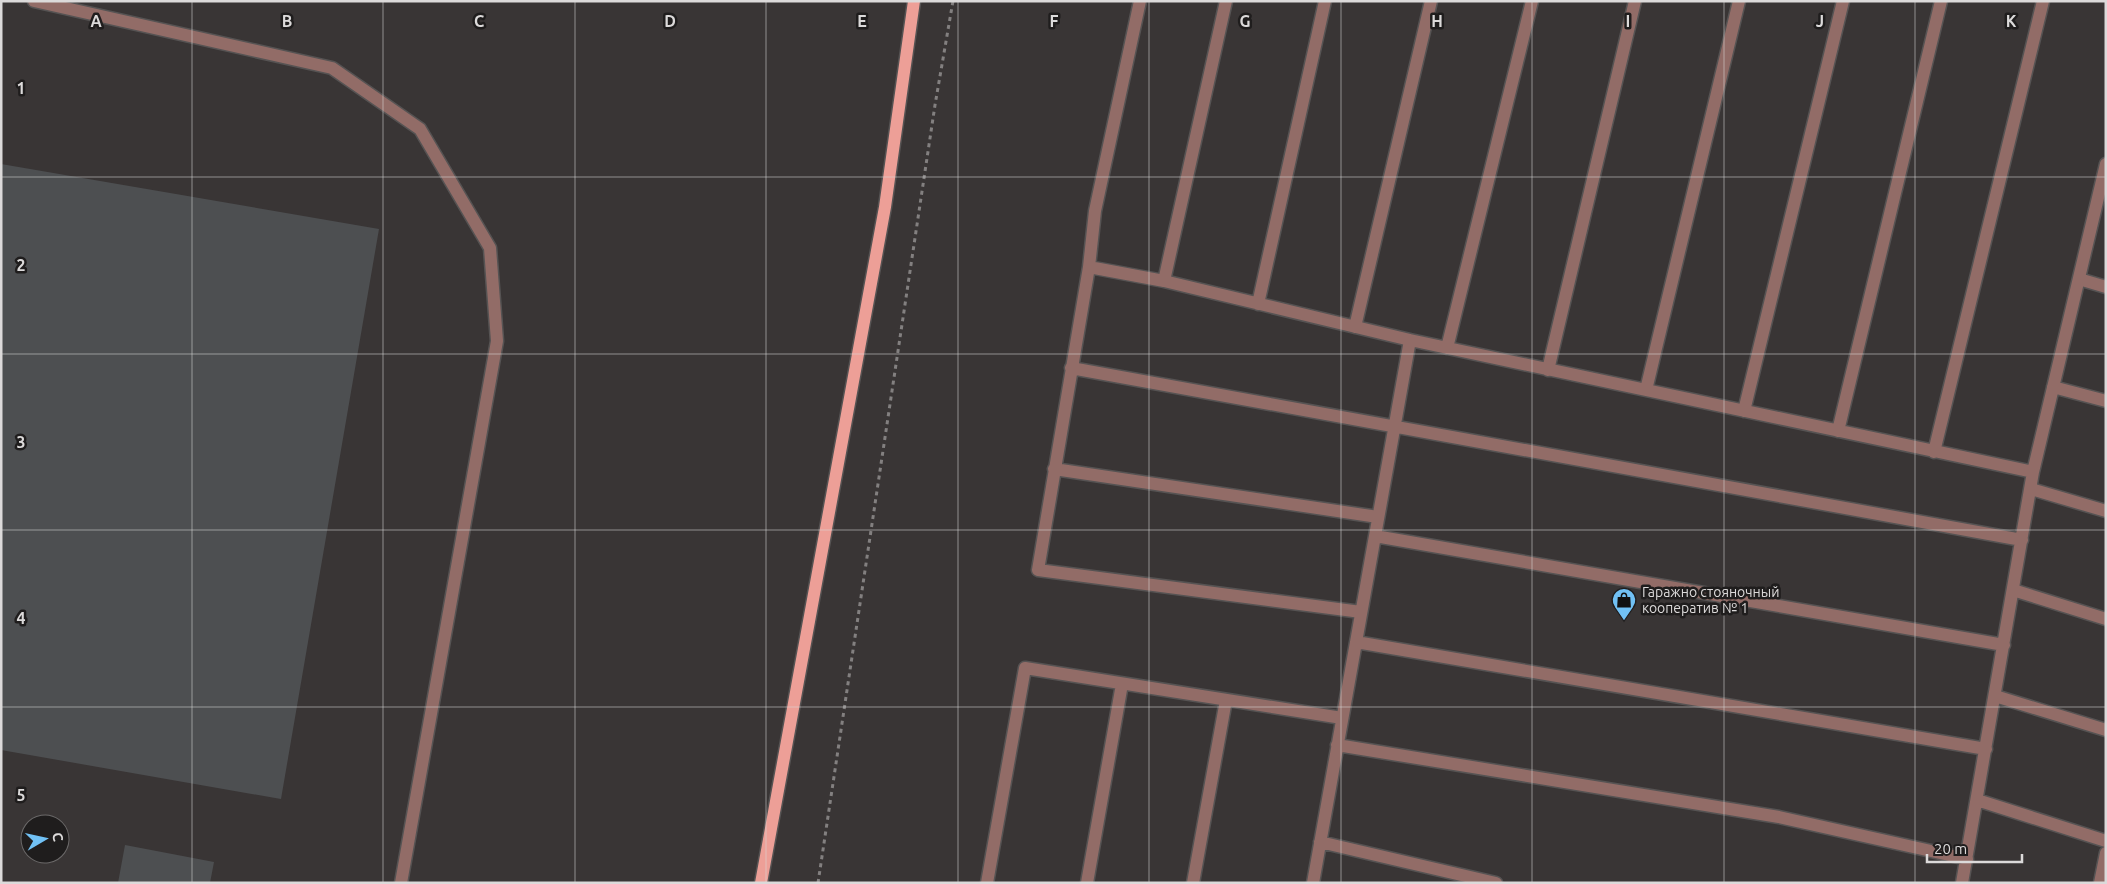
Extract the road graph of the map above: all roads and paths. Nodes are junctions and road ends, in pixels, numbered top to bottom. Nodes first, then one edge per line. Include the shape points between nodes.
1 (34, 1) edge
2 (914, 1) edge
3 (954, 1) edge
4 (1140, 1) edge
5 (1226, 1) edge
6 (1325, 1) edge
7 (1431, 1) edge
8 (1532, 1) edge
9 (1635, 1) edge
10 (1739, 1) edge
11 (1843, 1) edge
12 (1941, 1) edge
13 (2043, 1) edge
14 (2106, 164) edge
15 (1088, 267) junction
16 (2079, 279) junction
17 (1164, 281) junction
18 (2106, 287) edge
19 (1258, 304) junction
20 (1355, 327) junction
21 (1410, 340) junction
22 (1447, 348) junction
23 (1071, 368) junction
24 (1548, 370) junction
25 (2054, 387) junction
26 (1646, 390) junction
27 (2106, 401) edge
28 (1744, 411) junction
29 (1394, 428) junction
30 (1838, 431) junction
31 (1934, 452) junction
32 (1054, 469) junction
33 (2033, 472) junction
34 (2030, 490) junction
35 (2106, 511) edge
36 (1378, 517) junction
37 (1375, 536) junction
38 (2022, 540) junction
39 (2013, 590) junction
40 (1361, 612) junction
41 (2106, 619) edge
42 (1356, 642) junction
43 (2004, 645) junction
44 (1122, 684) junction
45 (1994, 696) junction
46 (1226, 700) junction
47 (1342, 718) junction
48 (2106, 730) edge
49 (1337, 745) junction
50 (1986, 749) junction
51 (1977, 800) junction
52 (2106, 841) edge
53 (1320, 842) junction
54 (2106, 853) edge
55 (1966, 859) junction
56 (400, 883) edge
57 (761, 883) edge
58 (818, 883) edge
59 (987, 883) edge
60 (1087, 883) edge
61 (1193, 883) edge
62 (1313, 883) edge
63 (1496, 883) edge
64 (1962, 883) edge
65 (2100, 883) edge

1 - 56 lane via 332,68 420,129 490,248 497,341
2 - 57 main road via 885,206
3 - 58 path
4 - 15 lane via 1095,211
5 - 17 lane
6 - 19 lane
7 - 20 lane
8 - 22 lane
9 - 24 lane
10 - 26 lane
11 - 28 lane
12 - 30 lane
13 - 31 lane
14 - 16 lane
15 - 17 lane
15 - 23 lane
16 - 18 lane
16 - 25 lane
17 - 19 lane
19 - 20 lane
20 - 21 lane
21 - 22 lane
21 - 29 lane
22 - 24 lane
23 - 29 lane
23 - 32 lane
24 - 26 lane
25 - 27 lane
25 - 33 lane
26 - 28 lane
28 - 30 lane
29 - 36 lane
29 - 38 lane
30 - 31 lane
31 - 33 lane
32 - 36 lane
32 - 40 lane via 1038,570
33 - 34 lane
34 - 35 lane
34 - 38 lane
36 - 37 lane
37 - 40 lane
37 - 43 lane
38 - 39 lane
39 - 41 lane
39 - 43 lane
40 - 42 lane
42 - 47 lane
42 - 50 lane
43 - 45 lane
44 - 46 lane
44 - 59 lane via 1025,668
44 - 60 lane
45 - 48 lane
45 - 50 lane
46 - 47 lane
46 - 61 lane
47 - 49 lane
49 - 53 lane
49 - 55 lane via 1779,817
50 - 51 lane
51 - 52 lane
51 - 55 lane
53 - 62 lane
53 - 63 lane
54 - 65 lane
55 - 64 lane

